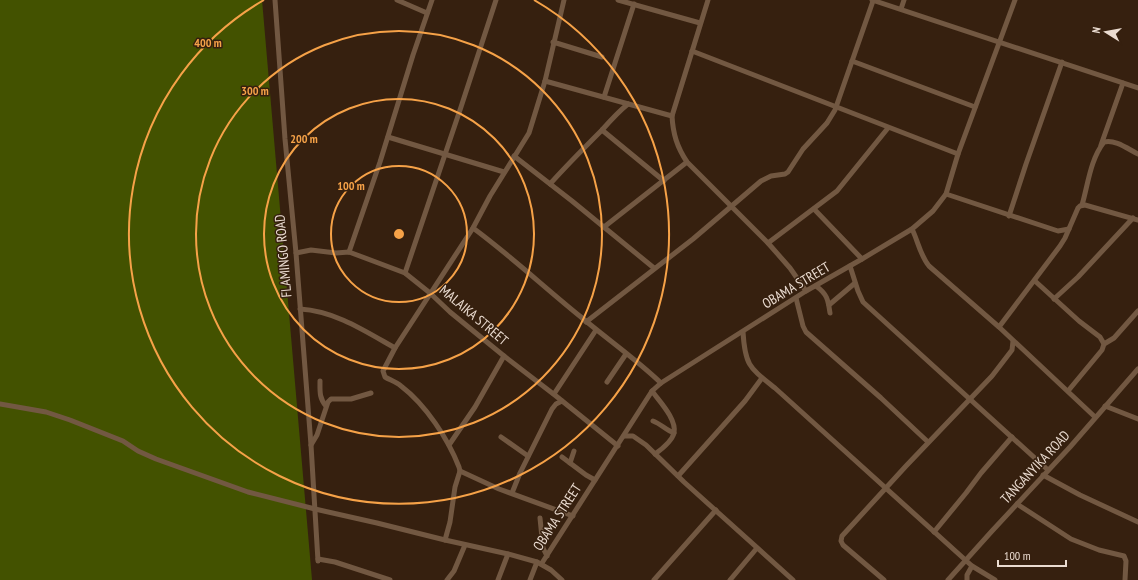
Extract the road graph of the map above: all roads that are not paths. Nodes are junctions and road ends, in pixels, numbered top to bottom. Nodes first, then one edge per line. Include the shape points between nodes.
1 (275, 0) edge
2 (397, 0) edge
3 (432, 0) edge
4 (496, 0) edge
5 (564, 0) edge
6 (618, 0) edge
7 (708, 0) edge
8 (872, 0) edge
9 (904, 0) edge
10 (1015, 0) edge
11 (634, 4) junction
12 (901, 9) junction
13 (427, 13) junction
14 (700, 23) junction
15 (553, 42) junction
16 (1000, 42) junction
17 (692, 51) junction
18 (602, 57) dead end
19 (852, 61) junction
20 (1062, 62) junction
21 (545, 81) junction
22 (1123, 83) junction
23 (1138, 88) edge
24 (604, 97) junction
25 (628, 104) junction
26 (836, 107) junction
27 (975, 107) junction
28 (672, 116) junction
29 (888, 128) junction
30 (602, 130) junction
31 (388, 137) junction
32 (1101, 146) junction
33 (445, 154) junction
34 (958, 154) junction
35 (1138, 154) edge
36 (514, 156) junction
37 (687, 162) junction
38 (504, 172) junction
39 (664, 181) junction
40 (550, 184) junction
41 (946, 194) junction
42 (1082, 205) junction
43 (732, 206) junction
44 (814, 209) junction
45 (1009, 216) junction
46 (1135, 219) edge
47 (604, 227) junction
48 (473, 228) junction
49 (912, 229) junction
50 (1069, 229) junction
51 (768, 243) junction
52 (349, 252) junction
53 (296, 253) junction
54 (862, 259) junction
55 (850, 266) junction
56 (654, 268) junction
57 (405, 273) junction
58 (1035, 281) junction
59 (855, 283) junction
60 (816, 286) junction
61 (806, 291) junction
62 (430, 293) junction
63 (796, 298) junction
64 (1054, 299) junction
65 (829, 305) junction
66 (300, 309) junction
67 (1138, 310) edge
68 (830, 313) dead end
69 (586, 322) junction
70 (999, 327) junction
71 (596, 330) junction
72 (743, 332) junction
73 (1013, 341) junction
74 (1104, 344) junction
75 (395, 348) junction
76 (626, 354) junction
77 (504, 356) junction
78 (1138, 369) edge
79 (762, 378) junction
80 (320, 381) dead end
81 (606, 382) dead end
82 (661, 383) junction
83 (652, 391) junction
84 (1068, 391) junction
85 (371, 393) dead end
86 (555, 395) junction
87 (971, 399) junction
88 (562, 401) junction
89 (0, 404) edge
90 (556, 404) junction
91 (326, 406) junction
92 (1104, 406) junction
93 (1096, 417) junction
94 (1138, 419) edge
95 (653, 421) dead end
96 (629, 427) junction
97 (674, 433) junction
98 (624, 436) junction
99 (633, 436) junction
100 (501, 437) dead end
101 (1012, 437) junction
102 (928, 442) junction
103 (311, 445) junction
104 (449, 445) junction
105 (618, 446) junction
106 (574, 451) dead end
107 (655, 454) junction
108 (528, 456) junction
109 (562, 457) dead end
110 (570, 462) junction
111 (1048, 470) junction
112 (460, 471) junction
113 (1043, 475) junction
114 (678, 476) junction
115 (596, 480) junction
116 (886, 488) junction
117 (512, 493) junction
118 (1017, 504) junction
119 (315, 509) junction
120 (716, 510) junction
121 (573, 516) junction
122 (540, 518) dead end
123 (1138, 522) edge
124 (934, 532) junction
125 (445, 540) junction
126 (466, 545) junction
127 (757, 548) junction
128 (508, 554) junction
129 (547, 556) junction
130 (966, 560) junction
131 (540, 562) junction
132 (972, 566) junction
133 (390, 580) edge
134 (447, 580) edge
135 (498, 580) edge
136 (530, 580) edge
137 (562, 580) edge
138 (654, 580) edge
139 (730, 580) edge
140 (793, 580) edge
141 (884, 580) edge
142 (948, 580) edge
143 (966, 580) edge
144 (995, 580) edge
145 (1125, 580) edge

1 - 53 street, FLAMINGO ROAD
2 - 13 street
3 - 13 street
4 - 33 street
5 - 15 street
6 - 11 street
7 - 14 street
8 - 12 street
8 - 19 street
9 - 12 street
10 - 16 street, OBAMA STREET
11 - 14 street
11 - 24 street
12 - 16 street
13 - 31 street
14 - 17 street
15 - 18 street
15 - 21 street
16 - 20 street
16 - 27 street, OBAMA STREET
17 - 26 street
17 - 28 street
19 - 26 street
19 - 27 street
20 - 22 street
20 - 45 street
21 - 24 street
21 - 36 street via 529,133
22 - 23 street
22 - 32 street
24 - 25 street
25 - 28 street
25 - 30 street
26 - 29 street
26 - 43 street via 827,123 803,149 788,172 761,181
27 - 34 street, OBAMA STREET
28 - 37 street via 675,140
29 - 34 street
29 - 44 street via 837,191
30 - 39 street
30 - 40 street
31 - 33 street
31 - 52 street
32 - 35 street via 1108,141
32 - 42 street via 1086,184
33 - 38 street
33 - 57 street
34 - 41 street, OBAMA STREET
36 - 38 street
36 - 40 street
37 - 39 street
37 - 43 street
38 - 48 street
39 - 47 street
40 - 47 street
41 - 45 street
41 - 49 street, OBAMA STREET via 933,211
42 - 46 street
42 - 50 street via 1078,208
43 - 51 street
43 - 56 street
44 - 51 street
44 - 54 street
45 - 50 street via 1058,231
46 - 64 street
47 - 56 street
48 - 62 street
48 - 69 street via 503,250
49 - 54 street, OBAMA STREET
49 - 70 street via 929,266
50 - 58 street
51 - 61 street
52 - 53 street, MALAIKA STREET via 311,250
52 - 57 street, MALAIKA STREET
53 - 66 street, FLAMINGO ROAD
54 - 55 street, OBAMA STREET
55 - 59 street
55 - 60 street, OBAMA STREET
56 - 69 street
57 - 62 street, MALAIKA STREET
58 - 64 street
58 - 70 street
59 - 65 street
59 - 87 street via 863,302
60 - 61 street, OBAMA STREET
60 - 65 street via 826,295
61 - 63 street, OBAMA STREET
62 - 75 street
62 - 77 street, MALAIKA STREET
63 - 72 street, OBAMA STREET
63 - 102 street via 806,332
64 - 74 street via 1095,332
65 - 68 street
66 - 75 street via 312,310 345,321
66 - 103 street, FLAMINGO ROAD
67 - 74 street via 1114,338
69 - 71 street
70 - 73 street
71 - 76 street
71 - 86 street
72 - 79 street via 749,365
72 - 82 street, OBAMA STREET
73 - 84 street
73 - 87 street via 1012,350
74 - 84 street
75 - 104 street via 383,371 385,377 402,386 414,397
76 - 81 street
76 - 82 street
77 - 86 street, MALAIKA STREET
77 - 104 street via 475,407
78 - 92 street, TANGANYIKA ROAD
79 - 114 street via 745,401
79 - 116 street
80 - 91 street via 320,395
82 - 83 street, OBAMA STREET
83 - 96 street, OBAMA STREET
83 - 97 street via 668,411
84 - 93 street
85 - 91 street via 351,399 331,399
86 - 88 street, MALAIKA STREET
86 - 90 street
87 - 101 street
87 - 102 street
88 - 90 street
88 - 105 street, MALAIKA STREET
89 - 119 street via 52,414 123,441 138,451 184,470 248,492
90 - 108 street
91 - 103 street via 317,435
92 - 93 street, TANGANYIKA ROAD
92 - 94 street
93 - 111 street, TANGANYIKA ROAD
95 - 97 street
96 - 98 street, OBAMA STREET
96 - 99 street
97 - 107 street
98 - 99 street
98 - 105 street, OBAMA STREET
99 - 107 street
100 - 108 street
101 - 111 street
101 - 124 street
102 - 116 street
103 - 119 street, FLAMINGO ROAD
104 - 112 street
105 - 115 street, OBAMA STREET
106 - 110 street
107 - 114 street
108 - 117 street
109 - 110 street
110 - 115 street
111 - 113 street, TANGANYIKA ROAD
112 - 117 street
112 - 125 street
113 - 118 street, TANGANYIKA ROAD
113 - 123 street via 1080,496
114 - 120 street
115 - 121 street, OBAMA STREET
116 - 124 street
116 - 141 street via 842,536 841,541
117 - 121 street
118 - 130 street, TANGANYIKA ROAD
118 - 145 street via 1071,539 1124,556
119 - 125 street
119 - 133 street, FLAMINGO ROAD via 318,560 335,562
120 - 127 street
120 - 138 street
121 - 129 street, OBAMA STREET
122 - 129 street via 543,548
124 - 130 street
125 - 126 street
126 - 128 street
126 - 134 street
127 - 139 street
127 - 140 street
128 - 131 street
128 - 135 street
129 - 131 street, OBAMA STREET
130 - 132 street
130 - 142 street, TANGANYIKA ROAD
131 - 136 street, OBAMA STREET
131 - 137 street
132 - 143 street
132 - 144 street

